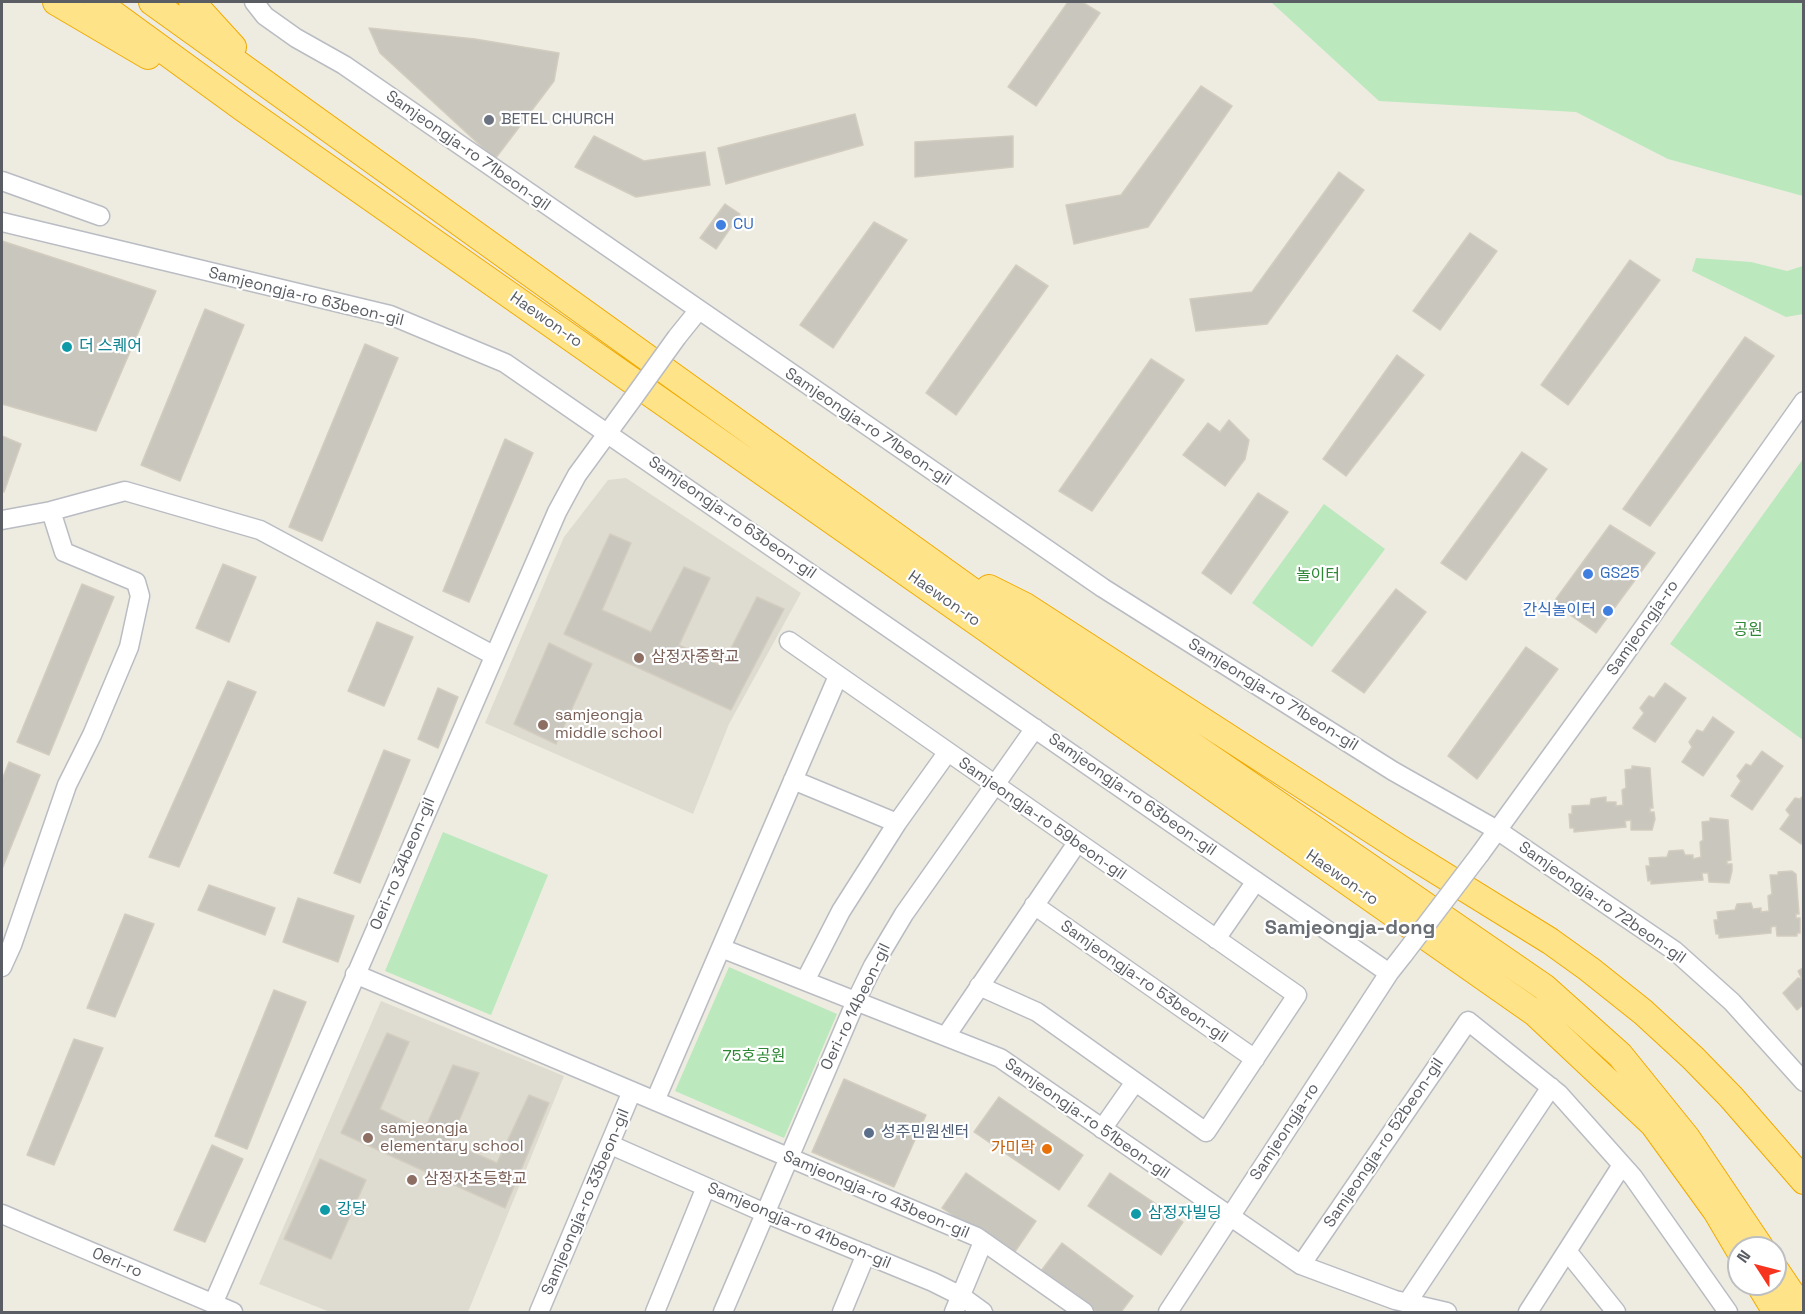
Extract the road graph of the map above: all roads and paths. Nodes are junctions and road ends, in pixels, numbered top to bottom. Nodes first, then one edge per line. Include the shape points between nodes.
1 (56, 2) edge
2 (97, 2) edge
3 (152, 2) edge
4 (192, 2) edge
5 (254, 2) edge
6 (265, 83) junction
7 (244, 109) junction
8 (2, 181) edge
9 (100, 216) dead end
10 (2, 222) edge
11 (698, 311) junction
12 (1803, 401) edge
13 (608, 432) junction
14 (51, 512) junction
15 (2, 520) edge
16 (925, 557) junction
17 (789, 641) dead end
18 (493, 655) junction
19 (838, 675) junction
20 (1035, 728) junction
21 (947, 753) junction
22 (793, 780) junction
23 (994, 786) junction
24 (897, 823) junction
25 (1497, 830) junction
26 (1077, 843) junction
27 (1256, 881) junction
28 (1034, 905) junction
29 (1216, 939) junction
30 (720, 948) junction
31 (2, 967) edge
32 (1389, 973) junction
33 (356, 974) junction
34 (805, 981) junction
35 (979, 986) junction
36 (855, 1001) junction
37 (946, 1036) junction
38 (1255, 1059) junction
39 (1135, 1082) junction
40 (1803, 1082) edge
41 (1551, 1087) junction
42 (632, 1091) junction
43 (655, 1101) junction
44 (1102, 1129) junction
45 (611, 1145) junction
46 (788, 1157) junction
47 (1622, 1165) junction
48 (1803, 1181) edge
49 (706, 1187) junction
50 (765, 1213) junction
51 (2, 1214) edge
52 (1229, 1217) junction
53 (1731, 1236) edge
54 (1753, 1236) edge
55 (983, 1242) junction
56 (1567, 1251) junction
57 (866, 1254) junction
58 (1301, 1265) junction
59 (1787, 1287) edge
60 (1766, 1296) edge
61 (1407, 1303) junction
62 (213, 1304) junction
63 (958, 1304) edge
64 (232, 1312) edge
65 (539, 1312) edge
66 (655, 1312) edge
67 (723, 1312) edge
68 (842, 1312) edge
69 (983, 1312) edge
70 (1084, 1312) edge
71 (1168, 1312) edge
72 (1447, 1312) edge
73 (1528, 1312) edge
74 (1616, 1312) edge
75 (1728, 1312) edge
76 (1776, 1312) edge
77 (1803, 1312) edge

1 - 7 highway
2 - 7 highway, Haewon-ro
3 - 6 highway, Haewon-ro
4 - 6 highway
5 - 11 street, Samjeongja-ro 71beon-gil via 265,16 296,38 344,65
6 - 16 highway, Haewon-ro
7 - 53 highway, Haewon-ro via 1535,1013 1653,1124
8 - 9 street
10 - 13 street, Samjeongja-ro 63beon-gil via 390,315 505,363
11 - 13 street, Oeri-ro 34beon-gil, bridge
11 - 25 street, Samjeongja-ro 71beon-gil via 1103,588 1393,771
12 - 25 street, Samjeongja-ro
13 - 18 street, Oeri-ro 34beon-gil via 577,475 557,512
13 - 20 street, Samjeongja-ro 63beon-gil
14 - 15 street
14 - 18 street via 125,491 260,530
14 - 31 street via 64,552 136,582 140,596 129,647 67,785
16 - 48 highway via 1025,606 1550,941 1643,1012 1693,1058
16 - 54 highway, Haewon-ro via 1544,987 1620,1055 1687,1138
17 - 19 street, Samjeongja-ro 59beon-gil
18 - 33 street, Oeri-ro 34beon-gil
19 - 21 street, Samjeongja-ro 59beon-gil
19 - 22 street
20 - 23 street, Oeri-ro 14beon-gil
20 - 27 street, Samjeongja-ro 63beon-gil
21 - 23 street, Samjeongja-ro 59beon-gil
21 - 24 street
22 - 24 street
22 - 30 street
23 - 26 street, Samjeongja-ro 59beon-gil
23 - 36 street, Oeri-ro 14beon-gil via 904,914
24 - 34 street via 841,911
25 - 32 street, Samjeongja-ro, bridge
25 - 40 street, Samjeongja-ro 72beon-gil via 1675,951 1732,1002
26 - 28 street
26 - 29 street, Samjeongja-ro 59beon-gil
27 - 29 street
27 - 32 street, Samjeongja-ro 63beon-gil
28 - 35 street
28 - 38 street, Samjeongja-ro 53beon-gil
29 - 38 street, Samjeongja-ro 59beon-gil via 1297,995
30 - 34 street, Samjeongja-ro 51beon-gil
30 - 43 street
32 - 52 street, Samjeongja-ro
33 - 42 street, Samjeongja-ro 43beon-gil
33 - 62 street, Oeri-ro 34beon-gil
34 - 36 street, Samjeongja-ro 51beon-gil
35 - 37 street
35 - 39 street via 1037,1012
36 - 37 street, Samjeongja-ro 51beon-gil
36 - 46 street, Oeri-ro 14beon-gil
37 - 44 street, Samjeongja-ro 51beon-gil via 1000,1058
38 - 39 street via 1206,1132
39 - 44 street
41 - 47 street
41 - 58 street, Samjeongja-ro 52beon-gil via 1468,1021
41 - 61 street
42 - 43 street, Samjeongja-ro 43beon-gil
42 - 45 street, Samjeongja-ro 33beon-gil
43 - 46 street, Samjeongja-ro 43beon-gil
44 - 52 street, Samjeongja-ro 51beon-gil
45 - 49 street, Samjeongja-ro 41beon-gil
45 - 65 street, Samjeongja-ro 33beon-gil
46 - 50 street, Oeri-ro 14beon-gil
46 - 55 street, Samjeongja-ro 43beon-gil
47 - 56 street
47 - 75 street
49 - 50 street, Samjeongja-ro 41beon-gil
49 - 66 street
50 - 57 street, Samjeongja-ro 41beon-gil
50 - 67 street, Oeri-ro 14beon-gil
51 - 62 street, Oeri-ro
52 - 58 street
52 - 71 street, Samjeongja-ro
55 - 63 street
55 - 70 street, Samjeongja-ro 43beon-gil
56 - 73 street
56 - 74 street
57 - 63 street, Samjeongja-ro 41beon-gil
57 - 68 street
58 - 61 street
59 - 77 highway
60 - 76 highway
61 - 72 street
62 - 64 street, Oeri-ro
63 - 69 street, Samjeongja-ro 41beon-gil

